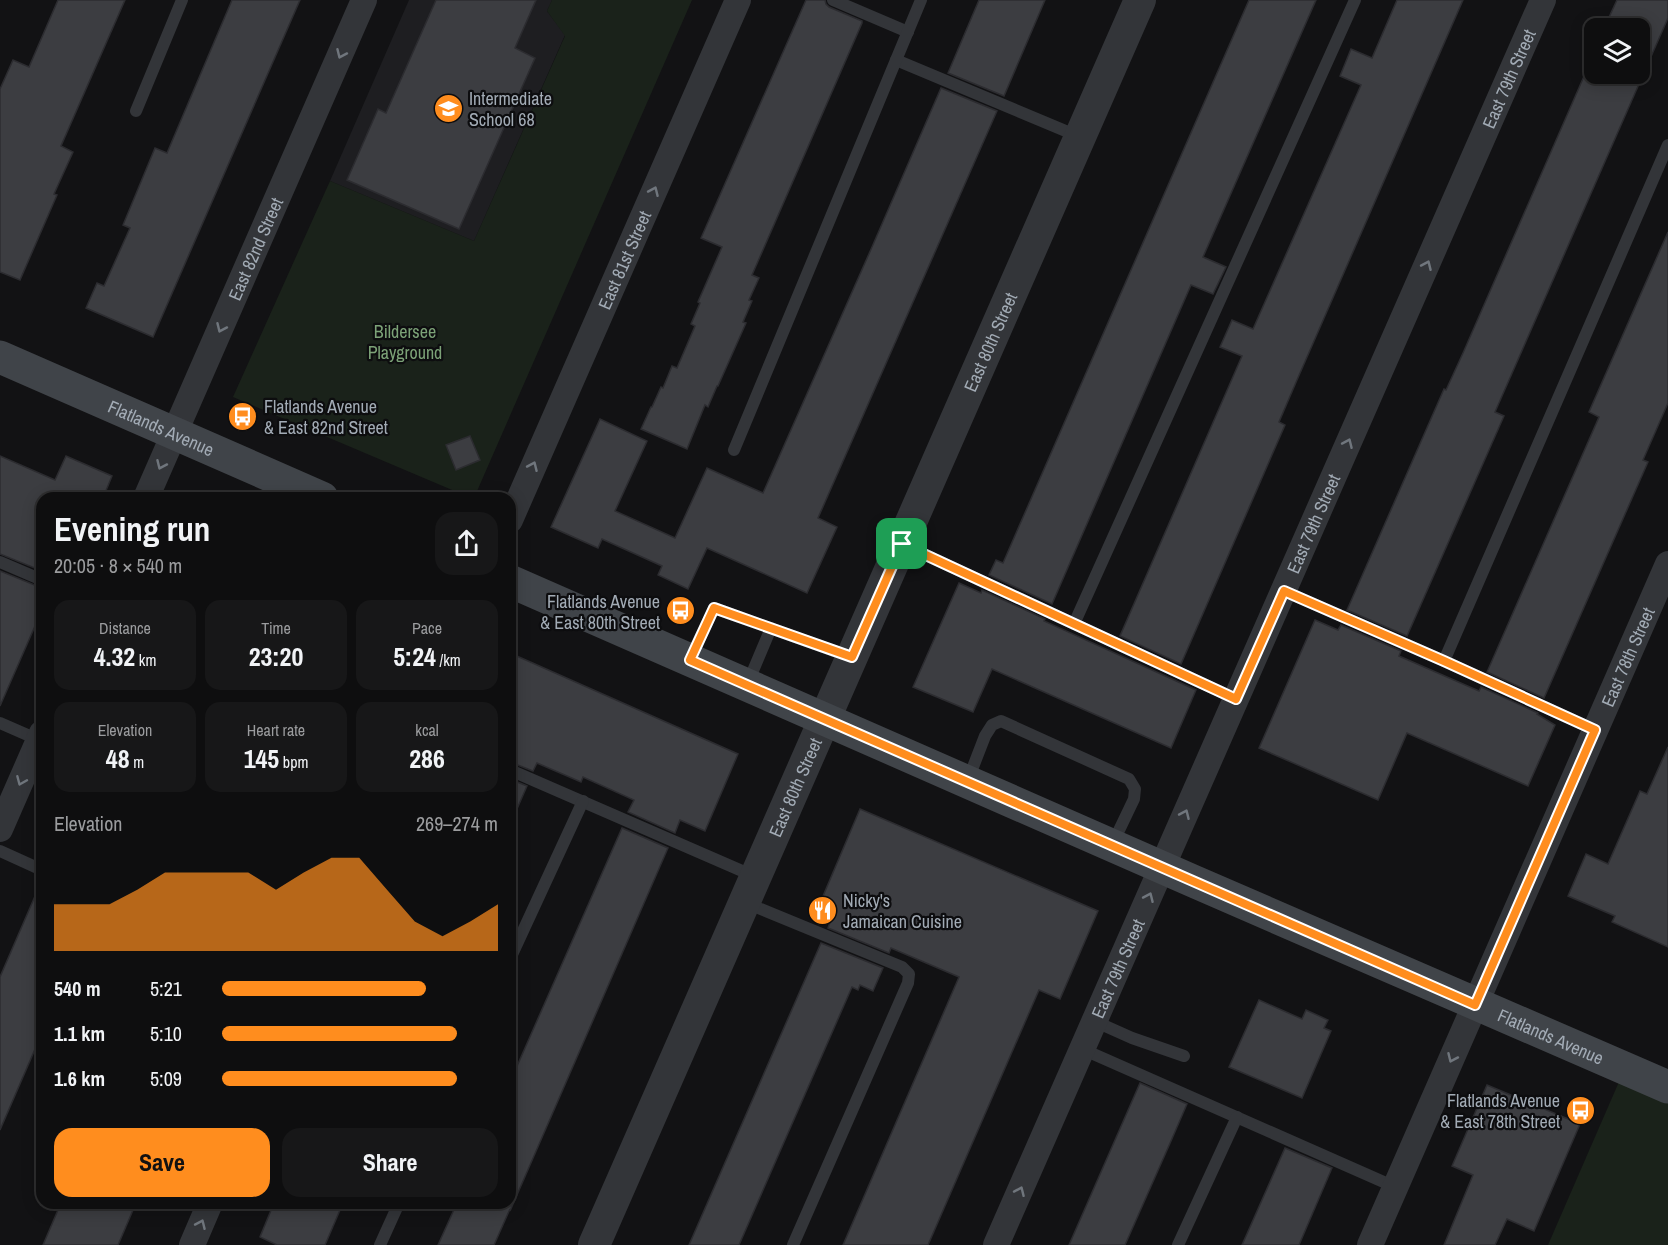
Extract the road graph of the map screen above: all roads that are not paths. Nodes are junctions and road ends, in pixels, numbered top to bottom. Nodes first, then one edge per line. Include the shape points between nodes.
1 (182, 0) edge
2 (364, 0) edge
3 (738, 0) edge
4 (833, 0) edge
5 (921, 0) edge
6 (1140, 0) edge
7 (1355, 0) edge
8 (1543, 0) edge
9 (908, 32) junction
10 (896, 60) junction
11 (136, 111) dead end
12 (1080, 137) junction
13 (1668, 145) edge
14 (0, 357) edge
15 (175, 433) junction
16 (734, 450) dead end
17 (149, 492) edge
18 (308, 492) edge
19 (516, 506) edge
20 (902, 544) junction
21 (0, 562) edge
22 (1668, 564) edge
23 (36, 577) edge
24 (516, 584) edge
25 (1284, 591) junction
26 (1074, 624) junction
27 (771, 628) junction
28 (852, 657) junction
29 (690, 660) junction
30 (1444, 661) junction
31 (747, 685) junction
32 (1236, 699) junction
33 (825, 719) junction
34 (0, 723) edge
35 (1595, 730) junction
36 (36, 735) edge
37 (36, 745) edge
38 (516, 773) edge
39 (967, 782) junction
40 (582, 801) junction
41 (0, 830) edge
42 (1112, 846) junction
43 (0, 851) edge
44 (36, 867) edge
45 (1162, 868) junction
46 (750, 889) junction
47 (516, 947) edge
48 (1475, 1005) junction
49 (1094, 1021) junction
50 (1082, 1049) junction
51 (1184, 1056) dead end
52 (1668, 1087) edge
53 (1237, 1117) junction
54 (1395, 1187) junction
55 (207, 1209) edge
56 (396, 1209) edge
57 (192, 1245) edge
58 (380, 1245) edge
59 (594, 1245) edge
60 (793, 1245) edge
61 (996, 1245) edge
62 (1178, 1245) edge
63 (1370, 1245) edge

1 - 11 lane
2 -> 15 street, East 82nd Street
19 -> 3 street, East 81st Street
4 - 9 lane
5 - 9 lane
6 - 12 street, East 80th Street
7 - 26 lane
25 -> 8 street, East 79th Street
9 - 10 lane
10 - 12 lane
10 - 16 lane
12 - 20 street, East 80th Street
13 - 30 lane
14 - 15 main road, Flatlands Avenue
15 -> 17 street, East 82nd Street
15 - 18 main road, Flatlands Avenue
20 - 26 lane
20 - 28 street, East 80th Street
21 - 23 lane
22 - 35 street, East 78th Street
24 - 29 main road, Flatlands Avenue
25 - 30 lane
25 - 32 street, East 79th Street
26 - 32 lane
27 - 28 lane
27 - 29 lane via 714,608
27 - 31 lane
28 - 33 street, East 80th Street
29 - 31 main road, Flatlands Avenue
30 - 35 lane
31 - 33 main road, Flatlands Avenue
45 -> 32 street, East 79th Street
33 - 39 main road, Flatlands Avenue
33 - 46 street, East 80th Street
34 - 36 lane
35 - 48 street, East 78th Street
37 -> 41 street
38 - 40 lane
39 - 42 main road, Flatlands Avenue
39 - 42 lane via 985,736 992,725 1001,721 1129,779 1135,789 1134,800
40 - 46 lane
40 - 47 lane
42 - 45 main road, Flatlands Avenue
43 - 44 lane
45 - 48 main road, Flatlands Avenue
49 -> 45 street, East 79th Street
46 - 59 street, East 80th Street
46 - 60 lane via 909,974
48 - 52 main road, Flatlands Avenue
48 -> 54 street, East 78th Street
49 - 50 street, East 79th Street
49 - 51 lane
50 - 53 lane
61 -> 50 street, East 79th Street
53 - 54 lane
53 - 62 lane
54 - 63 street, East 78th Street
57 -> 55 street
56 - 58 lane

